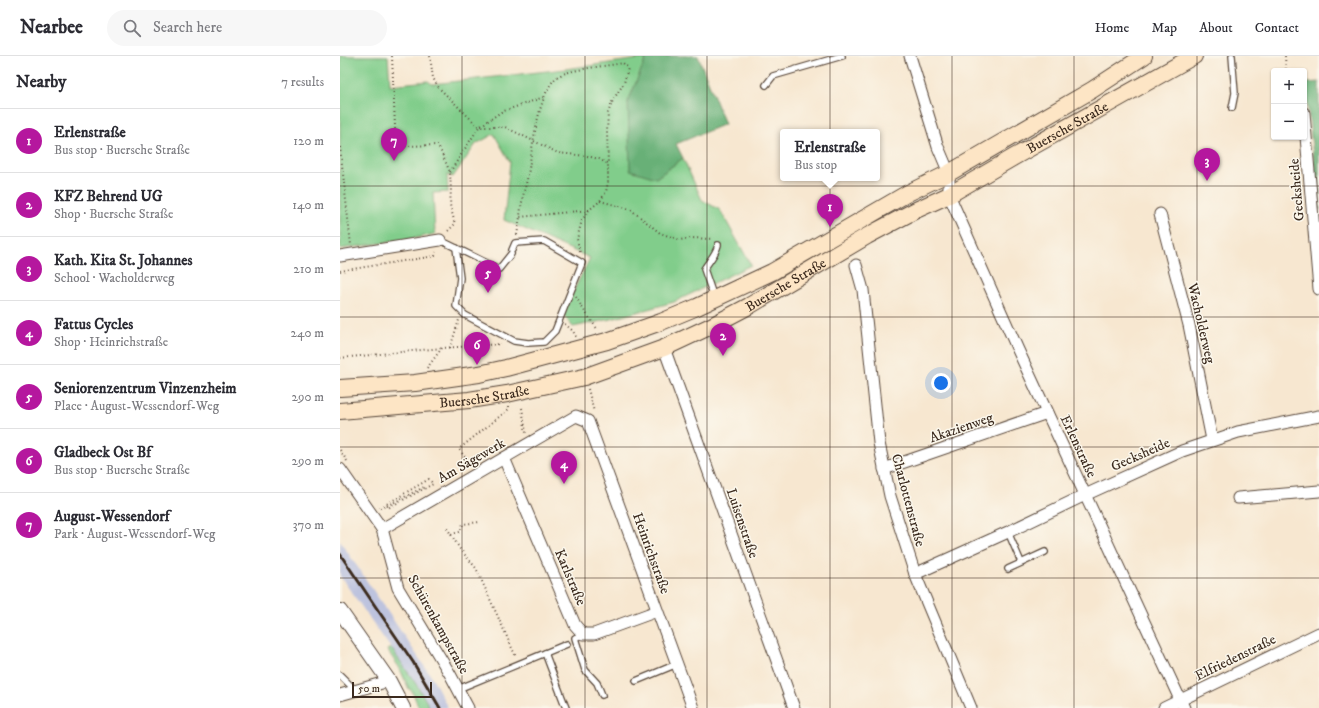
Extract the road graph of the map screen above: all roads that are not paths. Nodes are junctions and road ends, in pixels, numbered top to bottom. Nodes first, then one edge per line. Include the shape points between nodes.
1 (842, 56) edge
2 (910, 56) edge
3 (1144, 56) edge
4 (1194, 56) edge
5 (1232, 56) edge
6 (766, 85) dead end
7 (1232, 108) dead end
8 (1306, 140) edge
9 (949, 173) junction
10 (949, 195) junction
11 (1160, 214) dead end
12 (440, 240) joint
13 (718, 245) road end
14 (456, 248) junction
15 (340, 256) edge
16 (856, 265) dead end
17 (1319, 289) edge
18 (715, 300) junction
19 (664, 348) junction
20 (340, 388) edge
21 (340, 411) edge
22 (1048, 413) junction
23 (576, 416) joint
24 (1319, 416) edge
25 (1212, 440) junction
26 (504, 458) junction
27 (884, 469) junction
28 (340, 470) edge
29 (1319, 491) edge
30 (1085, 495) junction
31 (1238, 498) dead end
32 (382, 529) junction
33 (1008, 532) junction
34 (1045, 552) dead end
35 (1022, 562) junction
36 (1008, 569) dead end
37 (915, 574) junction
38 (340, 611) edge
39 (657, 611) junction
40 (1319, 633) edge
41 (583, 634) junction
42 (567, 644) dead end
43 (545, 652) junction
44 (677, 664) junction
45 (340, 675) edge
46 (389, 681) junction
47 (636, 681) dead end
48 (458, 689) junction
49 (356, 691) junction
50 (340, 695) edge
51 (602, 695) dead end
52 (1182, 704) edge
53 (403, 708) edge
54 (468, 708) edge
55 (566, 708) edge
56 (693, 708) edge
57 (794, 708) edge
58 (971, 708) edge
59 (1164, 708) edge

1 - 6 lane via 773,76
2 - 9 street via 938,147
3 - 9 main road, Buersche Straße via 1092,90
4 - 10 main road, Buersche Straße
5 - 7 lane via 1235,93
8 - 17 street, Gecksheide
9 - 10 street
9 - 18 main road, Buersche Straße via 908,193 772,272
10 - 19 main road, Buersche Straße via 867,236 750,306
10 - 22 street, Erlenstraße
11 - 25 street, Wacholderweg via 1188,325
12 - 14 lane
12 - 15 street
13 - 18 lane via 704,269
14 - 14 lane via 499,269 512,252 515,243 544,241 582,263 555,331 544,342 514,341 461,312 456,306 460,278
16 - 27 street, Charlottenstraße via 864,290 876,416
18 - 20 main road, Buersche Straße via 607,341 499,370 415,383
19 - 21 main road, Buersche Straße via 584,377 507,394 469,400
19 - 57 street, Luisenstraße
22 - 27 street, Akazienweg
22 - 30 street, Erlenstraße
23 - 26 street, Am Sägewerk
23 - 39 street, Heinrichstraße via 588,421
24 - 25 street, Gecksheide via 1238,432
25 - 30 street, Gecksheide
26 - 32 street, Am Sägewerk
26 - 41 street, Karlstraße via 576,626
27 - 37 street, Charlottenstraße via 897,522
28 - 32 street, Schürenkampstraße
29 - 31 street
30 - 33 street, Gecksheide
30 - 52 street, Erlenstraße
32 - 48 street, Schürenkampstraße via 398,588
33 - 35 lane
33 - 37 street, Gecksheide
34 - 35 lane
35 - 36 lane
37 - 58 street, Charlottenstraße
38 - 46 street
39 - 41 street via 594,634
39 - 44 street, Heinrichstraße
40 - 52 street, Elfriedenstraße
41 - 51 lane via 575,638 585,670 597,682
42 - 43 lane
43 - 48 lane
43 - 55 lane
44 - 47 lane
44 - 56 street, Heinrichstraße
45 - 49 lane
46 - 49 street
46 - 53 street
48 - 54 street, Schürenkampstraße
49 - 50 street
52 - 59 street, Elfriedenstraße

